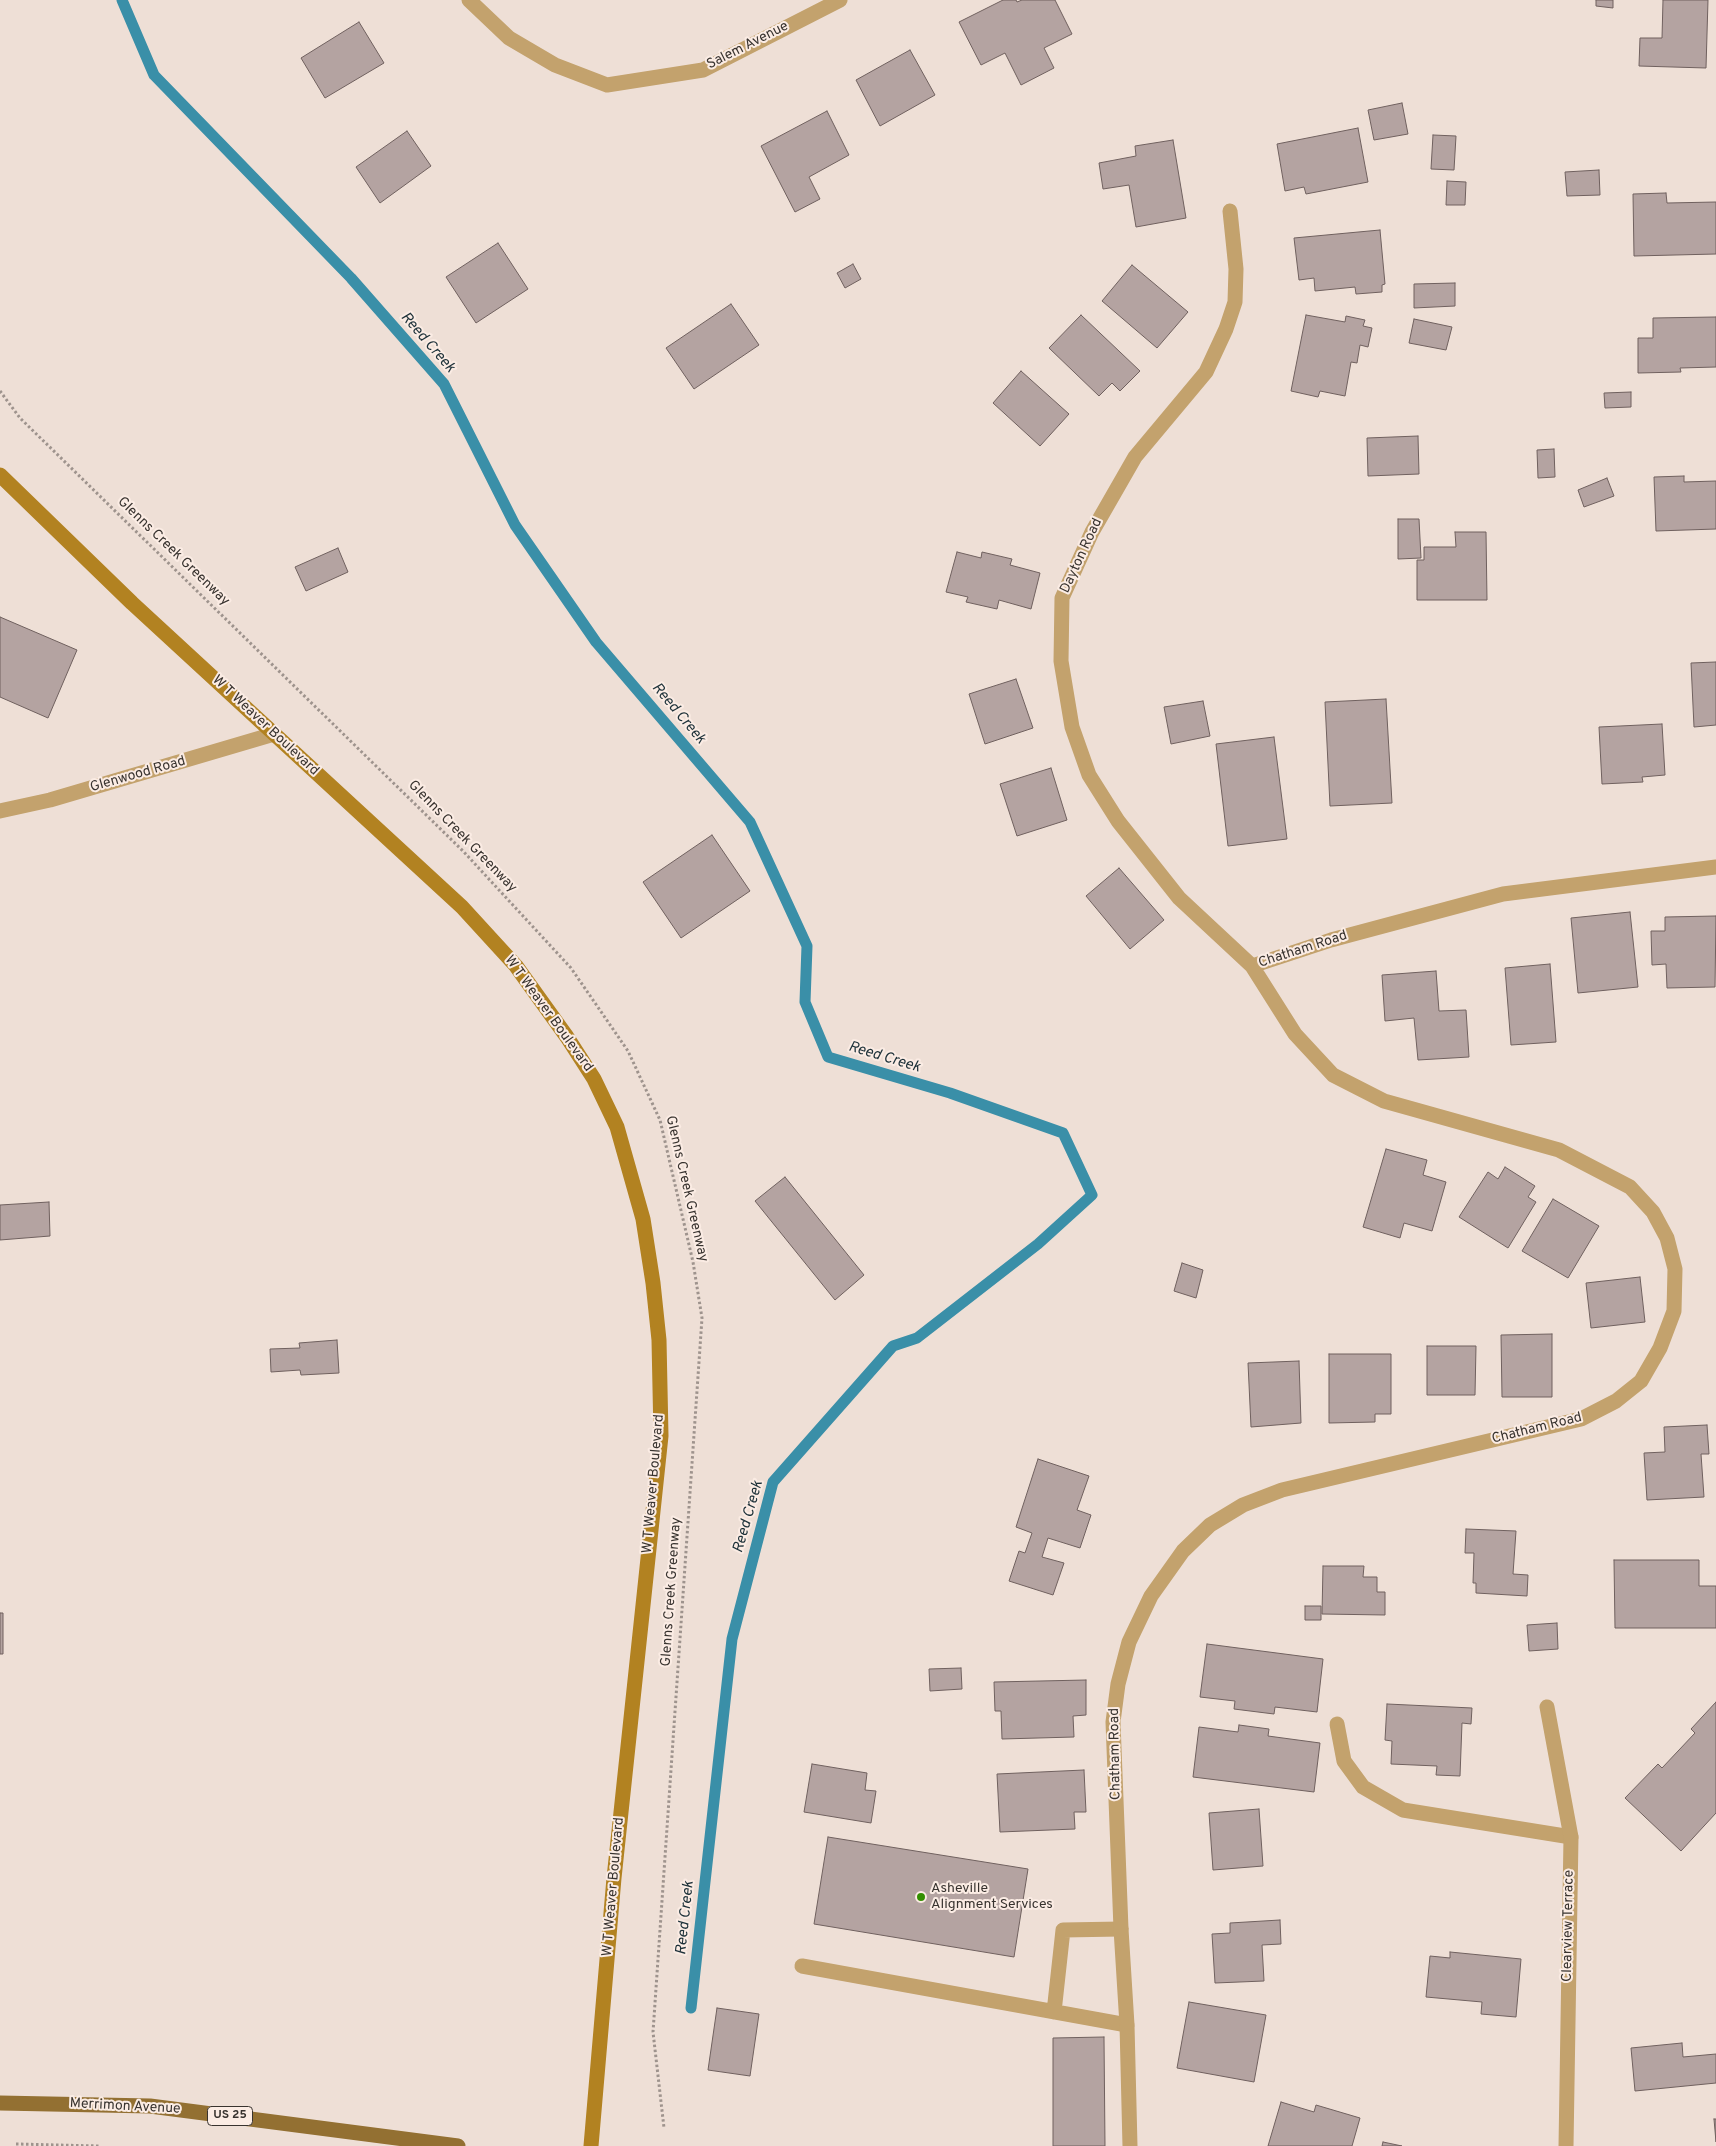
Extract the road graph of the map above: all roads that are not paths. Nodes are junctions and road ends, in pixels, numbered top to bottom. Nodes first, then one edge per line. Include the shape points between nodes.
1 (469, 0) edge
2 (840, 0) edge
3 (1230, 210) dead end
4 (0, 475) edge
5 (274, 734) junction
6 (0, 811) edge
7 (1716, 867) edge
8 (1252, 966) junction
9 (1547, 1707) dead end
10 (1338, 1724) dead end
11 (1571, 1837) junction
12 (1120, 1929) junction
13 (802, 1966) dead end
14 (1054, 2012) junction
15 (1127, 2025) junction
16 (0, 2102) edge
17 (458, 2146) edge
18 (591, 2146) edge
19 (1130, 2146) edge
20 (1566, 2146) edge

1 - 2 street, Salem Avenue via 509,38 555,65 607,85 703,70
3 - 8 street, Dayton Road via 1236,269 1235,302 1226,329 1206,372 1134,457 1092,532 1062,598 1061,661 1072,727 1089,775 1113,813 1179,898
4 - 5 main road, W T Weaver Boulevard
5 - 6 street, Glenwood Road via 50,800
5 - 18 main road, W T Weaver Boulevard via 462,907 516,966 594,1079 617,1127 642,1219 654,1283 659,1340 661,1436 614,1878
7 - 8 street, Chatham Road via 1503,894 1331,940
8 - 12 street, Chatham Road via 1295,1034 1333,1075 1384,1101 1559,1150 1630,1187 1653,1212 1667,1238 1675,1269 1674,1311 1660,1348 1640,1381 1616,1401 1581,1419 1282,1490 1243,1505 1210,1525 1183,1551 1151,1596 1129,1642 1118,1684 1113,1722
9 - 11 street, Clearview Terrace
10 - 11 street via 1344,1761 1363,1787 1403,1810
11 - 20 street, Clearview Terrace
12 - 14 street via 1063,1930
12 - 15 street, Chatham Road
13 - 14 street
14 - 15 street
15 - 19 street, Chatham Road
16 - 17 main road, Merrimon Avenue / US 25 via 150,2106

